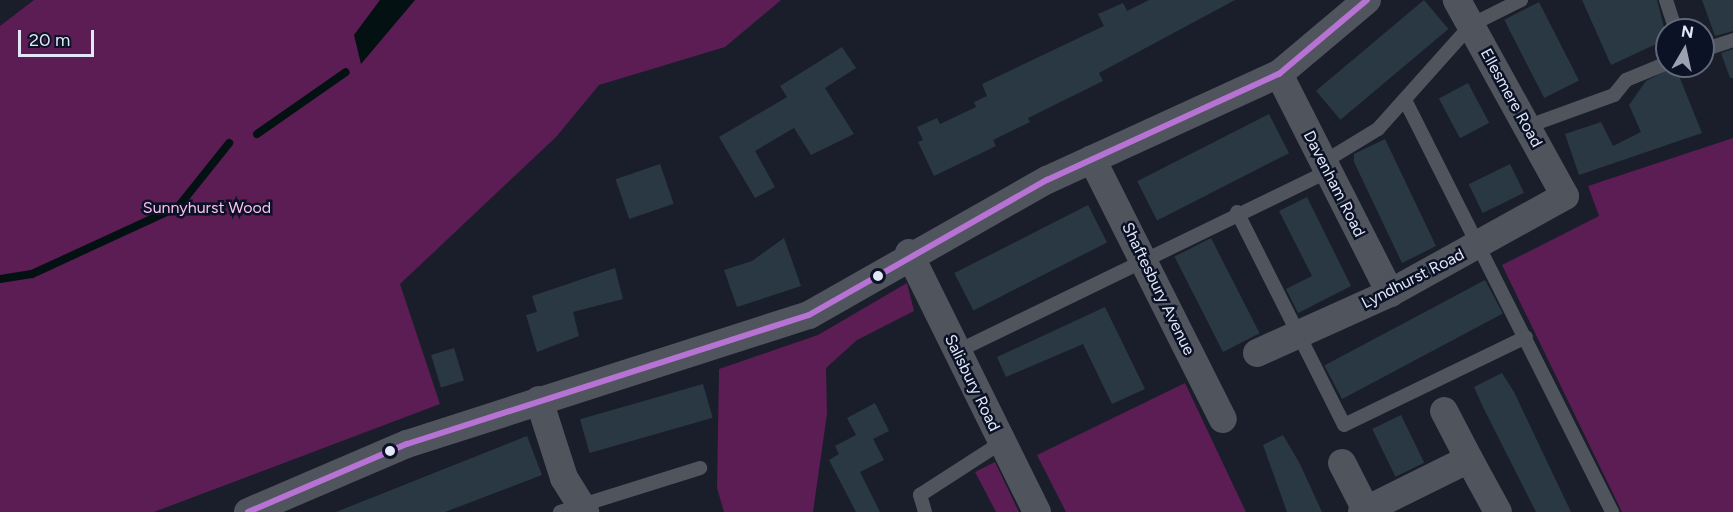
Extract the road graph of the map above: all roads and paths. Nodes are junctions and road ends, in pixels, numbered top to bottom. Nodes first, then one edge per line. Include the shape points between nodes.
1 (1367, 0) edge
2 (1457, 0) edge
3 (1521, 0) edge
4 (1666, 0) edge
5 (1672, 18) edge
6 (1472, 25) junction
7 (1733, 40) edge
8 (1715, 46) edge
9 (1655, 68) edge
10 (1279, 74) junction
11 (1406, 102) junction
12 (1526, 127) junction
13 (1092, 159) junction
14 (1325, 168) junction
15 (1565, 196) joint
16 (1237, 212) junction
17 (1481, 243) junction
18 (909, 253) junction
19 (1145, 257) junction
20 (1390, 293) junction
21 (1298, 333) junction
22 (1526, 337) junction
23 (956, 352) junction
24 (1257, 353) dead end
25 (539, 400) junction
26 (1444, 411) dead end
27 (1223, 419) dead end
28 (1002, 442) junction
29 (1468, 459) junction
30 (1342, 463) dead end
31 (700, 468) dead end
32 (284, 506) edge
33 (575, 510) edge
34 (1364, 511) edge
35 (248, 512) edge
36 (925, 512) edge
37 (1037, 512) edge
38 (1498, 512) edge
39 (1612, 512) edge

1 - 10 street
2 - 6 street, Ellesmere Road
3 - 6 lane
4 - 5 lane
6 - 11 lane
6 - 12 street, Ellesmere Road
7 - 8 lane
9 - 12 lane via 1626,80 1614,95
10 - 13 street
10 - 14 street, Davenham Road
11 - 14 lane via 1378,129
11 - 17 lane
12 - 15 street, Ellesmere Road
13 - 18 street
13 - 19 street, Shaftesbury Avenue
14 - 16 lane
14 - 20 street, Davenham Road
15 - 17 street, Lyndhurst Road
16 - 19 lane
16 - 21 lane
17 - 20 street, Lyndhurst Road
17 - 22 lane
18 - 23 street, Salisbury Road
18 - 25 street via 808,315
19 - 23 lane
19 - 27 street, Shaftesbury Avenue
20 - 21 street, Lyndhurst Road
21 - 22 lane via 1344,425
21 - 24 street, Lyndhurst Road
22 - 39 lane
23 - 28 street, Salisbury Road
25 - 32 street via 407,444
25 - 33 street
26 - 29 street
28 - 36 lane via 920,495
28 - 37 street, Salisbury Road
29 - 34 street
29 - 38 street
30 - 34 street
31 - 33 lane
32 - 35 street

